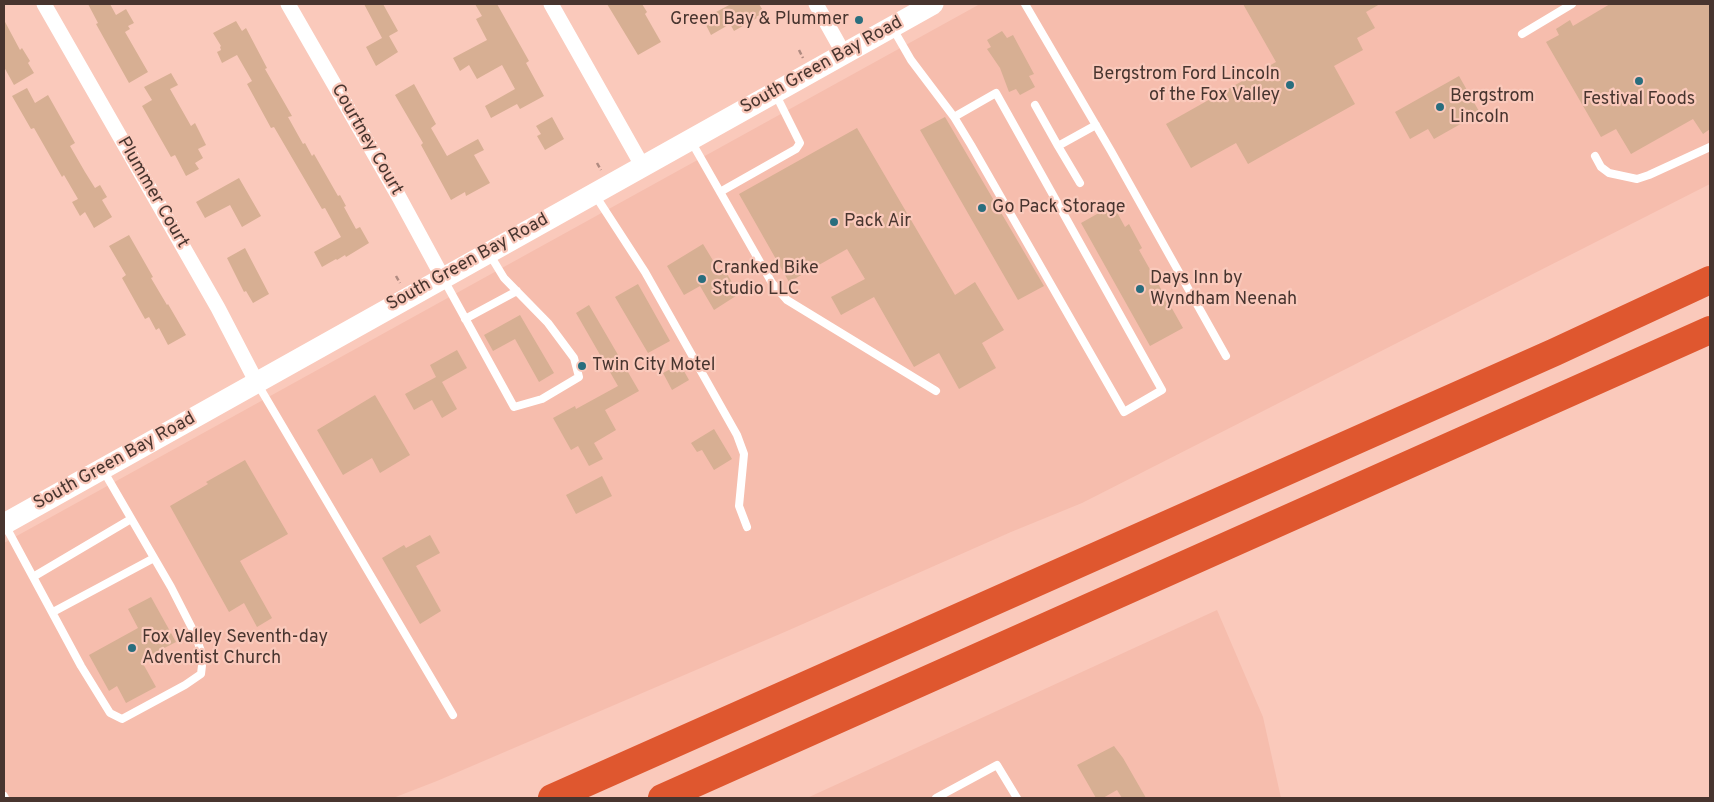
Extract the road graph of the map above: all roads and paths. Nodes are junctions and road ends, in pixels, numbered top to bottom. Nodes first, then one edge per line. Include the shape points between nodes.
1 (44, 4) edge
2 (288, 4) edge
3 (550, 4) edge
4 (816, 4) edge
5 (933, 4) edge
6 (1025, 4) edge
7 (1572, 4) edge
8 (892, 27) junction
9 (1522, 34) dead end
10 (844, 54) junction
11 (774, 93) junction
12 (1035, 105) dead end
13 (954, 117) junction
14 (1096, 125) junction
15 (690, 140) junction
16 (1058, 146) junction
17 (1710, 148) edge
18 (1594, 156) dead end
19 (644, 167) junction
20 (1080, 183) dead end
21 (720, 192) junction
22 (594, 193) junction
23 (489, 252) junction
24 (443, 278) junction
25 (1710, 280) edge
26 (517, 291) junction
27 (465, 319) junction
28 (1705, 335) edge
29 (1226, 356) dead end
30 (257, 383) junction
31 (936, 391) dead end
32 (102, 469) junction
33 (132, 519) junction
34 (4, 524) edge
35 (747, 527) dead end
36 (154, 558) junction
37 (33, 577) junction
38 (53, 612) junction
39 (453, 715) dead end
40 (552, 798) edge
41 (662, 798) edge
42 (936, 798) edge
43 (1017, 798) edge

1 - 30 street, Plummer Court via 218,308
2 - 24 street, Courtney Court
3 - 19 street
4 - 10 street
5 - 8 main road, South Green Bay Road
6 - 14 lane
7 - 9 lane
8 - 10 main road, South Green Bay Road
8 - 13 lane via 911,60
10 - 11 main road, South Green Bay Road
11 - 15 main road, South Green Bay Road
11 - 21 lane via 800,144
12 - 16 lane
13 - 13 lane via 996,93 1162,390 1124,412
14 - 16 lane
14 - 29 lane
15 - 19 main road, South Green Bay Road
15 - 21 lane
16 - 20 lane
17 - 18 lane via 1637,179 1609,173
19 - 22 main road, South Green Bay Road
21 - 31 lane via 772,283 787,300
22 - 23 main road, South Green Bay Road
22 - 35 lane via 645,272 737,436 744,454 739,506
23 - 24 main road, South Green Bay Road
23 - 26 lane via 504,278
24 - 27 lane
24 - 30 main road, South Green Bay Road
25 - 40 highway
26 - 27 lane
26 - 27 lane via 548,323 574,358 579,377 542,399 514,407
28 - 41 highway
30 - 32 main road, South Green Bay Road
30 - 39 lane
32 - 33 lane
32 - 34 main road, South Green Bay Road
33 - 36 lane
33 - 37 lane
34 - 37 lane
36 - 38 lane
36 - 38 lane via 195,634 203,657 201,674 134,713 122,718 110,713
37 - 38 lane
42 - 43 lane via 996,765

